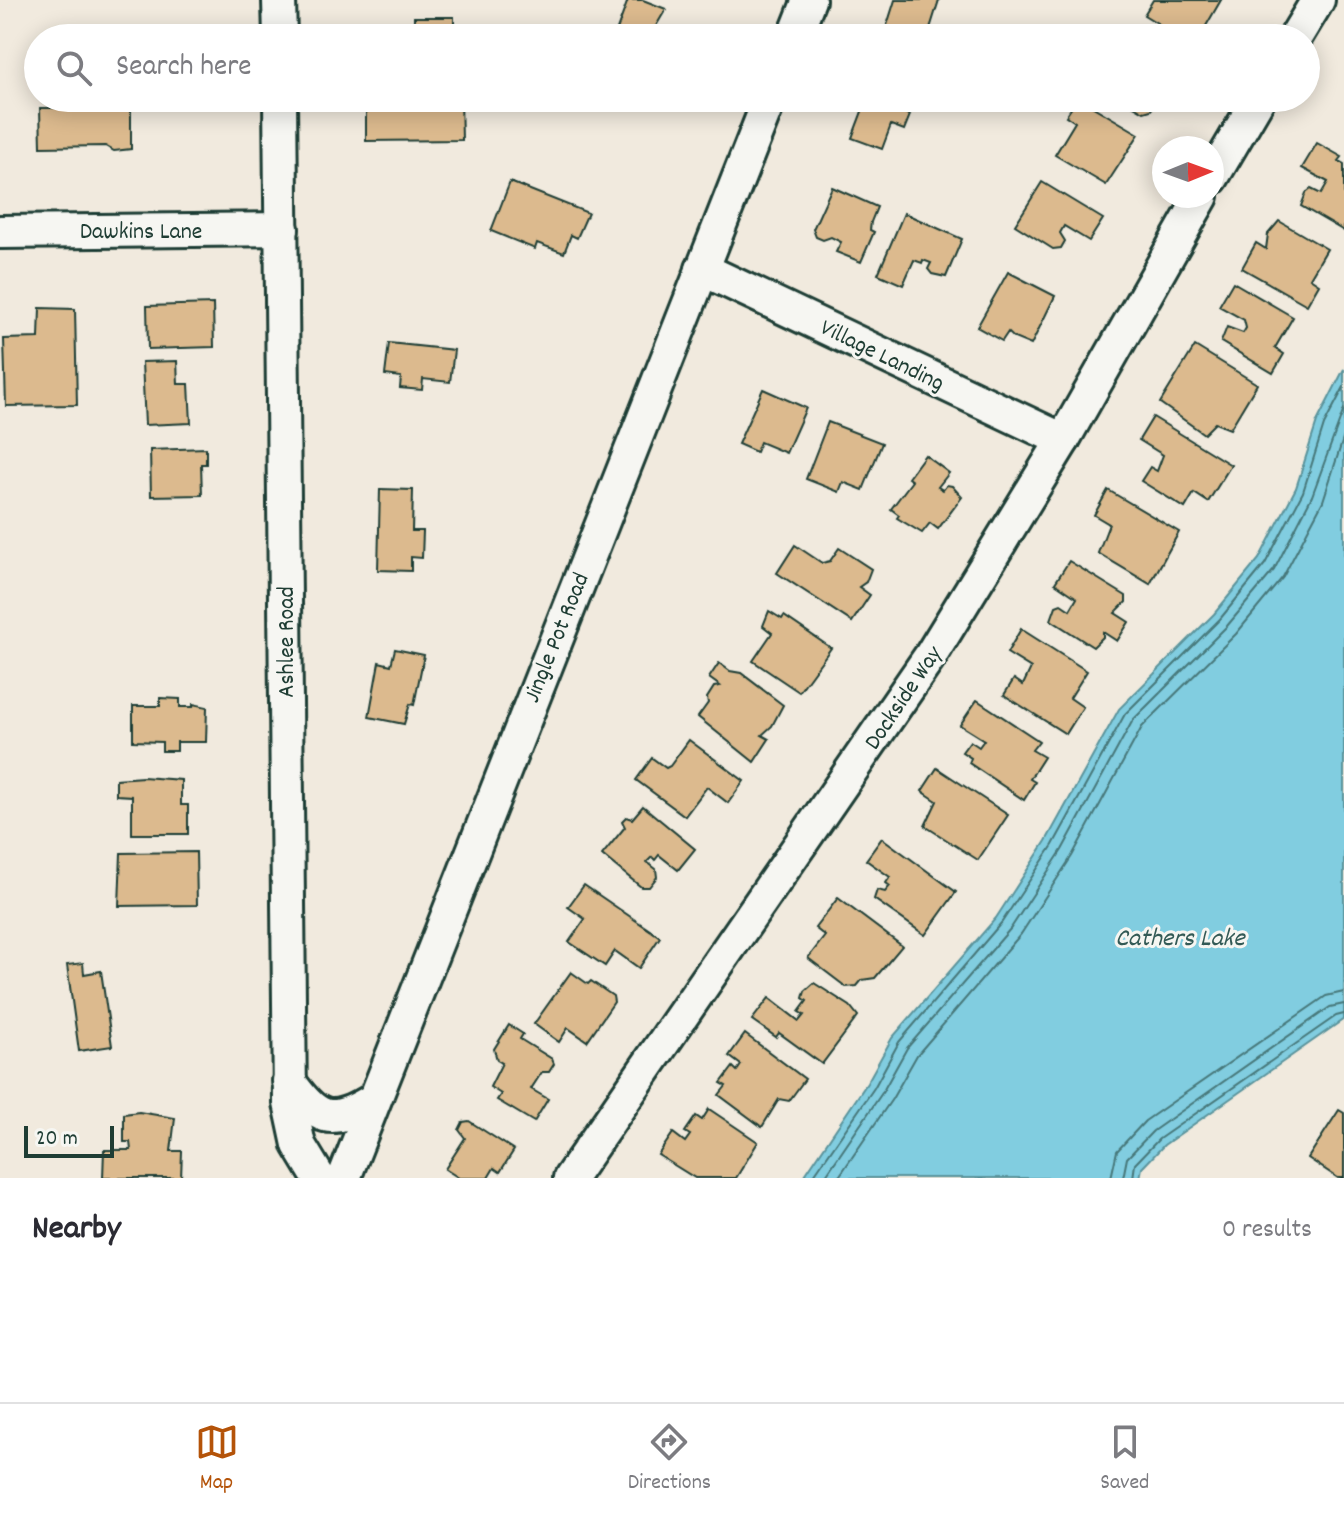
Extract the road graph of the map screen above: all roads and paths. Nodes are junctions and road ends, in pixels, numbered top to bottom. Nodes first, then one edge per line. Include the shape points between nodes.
1 (279, 0) edge
2 (809, 0) edge
3 (1318, 0) edge
4 (280, 24) edge
5 (800, 24) edge
6 (1303, 24) edge
7 (280, 112) edge
8 (764, 112) edge
9 (1251, 112) edge
10 (1224, 158) edge
11 (1195, 208) edge
12 (282, 229) junction
13 (0, 232) edge
14 (702, 269) junction
15 (1063, 440) junction
16 (289, 1081) junction
17 (373, 1100) junction
18 (319, 1178) edge
19 (344, 1178) edge
20 (570, 1178) edge

1 - 4 street
2 - 5 street
3 - 6 street
7 - 12 street, Ashlee Road
8 - 14 street, Jingle Pot Road
9 - 10 street
11 - 15 street, Dockside Way
12 - 13 street, Dawkins Lane
12 - 16 street, Ashlee Road
14 - 15 street, Village Landing
14 - 17 street, Jingle Pot Road
15 - 20 street, Dockside Way via 931,655
16 - 17 street via 307,1107 331,1117
16 - 18 street, Ashlee Road via 294,1129
17 - 19 street, Jingle Pot Road

